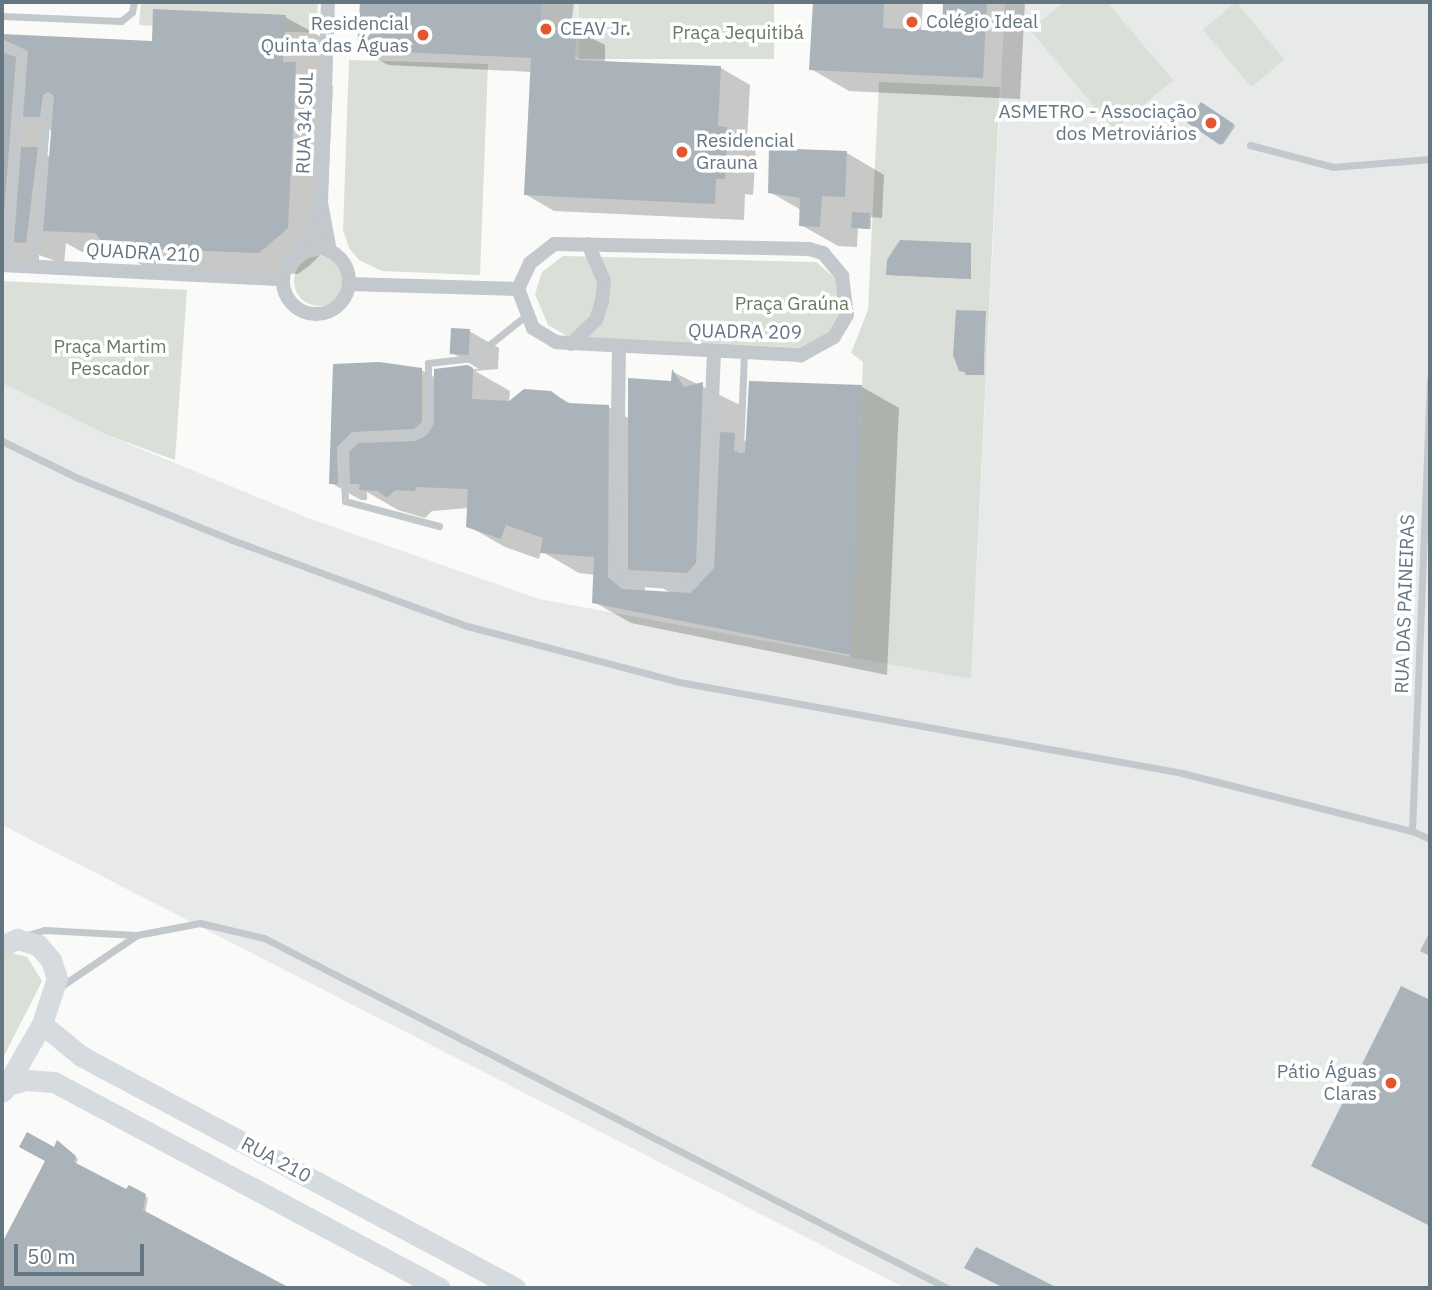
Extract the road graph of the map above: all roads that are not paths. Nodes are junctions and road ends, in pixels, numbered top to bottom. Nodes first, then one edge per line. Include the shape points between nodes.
1 (134, 2) edge
2 (327, 2) edge
3 (2, 16) edge
4 (2, 45) edge
5 (48, 98) dead end
6 (1250, 145) dead end
7 (1430, 159) edge
8 (321, 203) junction
9 (588, 244) junction
10 (330, 250) junction
11 (299, 253) junction
12 (4, 265) edge
13 (34, 267) junction
14 (283, 279) junction
15 (349, 284) junction
16 (517, 289) junction
17 (525, 316) junction
18 (570, 344) junction
19 (620, 346) junction
20 (714, 351) junction
21 (744, 352) junction
22 (1430, 379) edge
23 (2, 441) edge
24 (740, 449) dead end
25 (439, 526) dead end
26 (1426, 543) edge
27 (1412, 831) junction
28 (1430, 839) edge
29 (137, 935) junction
30 (9, 943) edge
31 (53, 992) junction
32 (42, 1024) junction
33 (4, 1089) edge
34 (439, 1288) edge
35 (515, 1288) edge
36 (947, 1288) edge

1 - 3 lane via 132,12 121,21
2 - 8 street, RUA 34 SUL
4 - 12 lane via 22,53
5 - 13 lane
6 - 7 lane via 1333,167
8 - 10 street, RUA 34 SUL
8 - 11 street, RUA 34 SUL
9 - 16 street, QUADRA 209 via 554,244 541,251
9 - 18 street via 604,281 602,301 596,320
9 - 21 street, QUADRA 209 via 809,249 833,262 842,276 848,304 843,326 834,337 801,355
10 - 11 street
10 - 15 street via 345,264
11 - 14 street
12 - 13 street, QUADRA 210
13 - 14 street, QUADRA 210
14 - 15 street via 289,300 308,313 330,311
15 - 16 street
16 - 17 street
17 - 18 street, QUADRA 209 via 545,338
17 - 25 lane via 473,358 428,363 428,424 423,430 416,435 356,437 343,449 345,501
18 - 19 street, QUADRA 209
19 - 20 street, QUADRA 209
19 - 20 street via 616,571 623,579 691,583 705,567
20 - 21 street, QUADRA 209
21 - 24 lane
22 - 26 lane, RUA DAS PAINEIRAS
23 - 27 lane via 78,478 232,540 467,626 679,682 1182,773
26 - 27 lane, RUA DAS PAINEIRAS
27 - 28 lane
29 - 30 lane via 44,929
29 - 31 lane
29 - 36 lane via 200,923 264,938
30 - 31 main road via 38,945 51,960 57,978
31 - 32 main road
32 - 33 main road
32 - 35 main road, RUA 210 via 81,1056
33 - 34 main road, RUA 210 via 26,1080 54,1082

